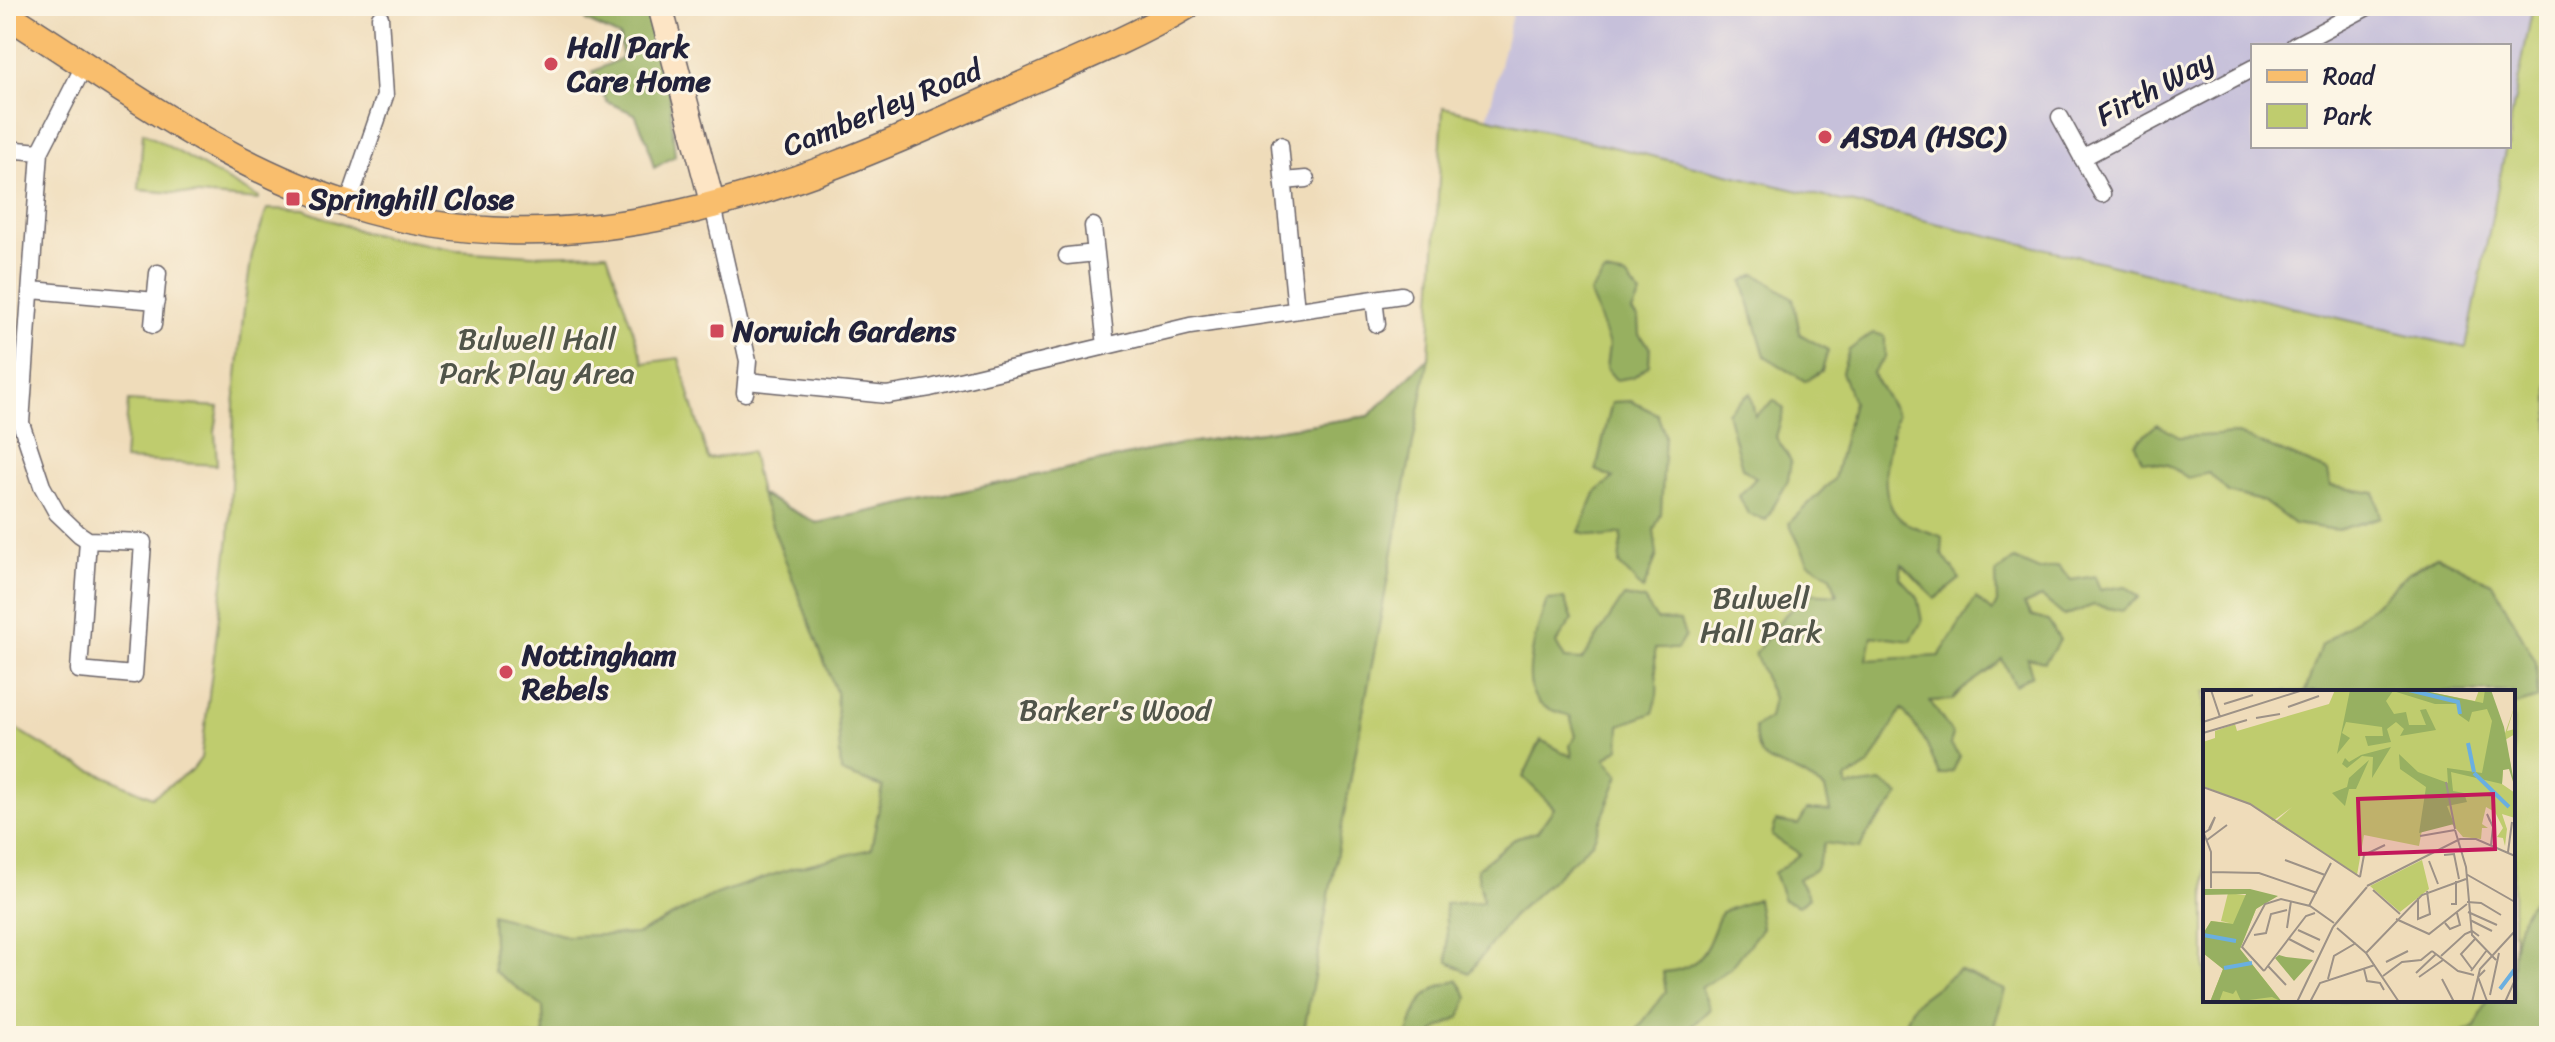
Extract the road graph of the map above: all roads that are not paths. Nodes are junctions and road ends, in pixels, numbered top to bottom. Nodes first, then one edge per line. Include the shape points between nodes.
1 (660, 6) edge
2 (1181, 6) edge
3 (1187, 6) edge
4 (2369, 6) edge
5 (6, 14) edge
6 (380, 17) dead end
7 (2298, 44) edge
8 (1074, 61) junction
9 (85, 64) junction
10 (2251, 69) edge
11 (2060, 117) dead end
12 (1280, 145) dead end
13 (6, 149) edge
14 (40, 152) junction
15 (2082, 158) junction
16 (1306, 179) dead end
17 (1284, 181) junction
18 (2102, 194) dead end
19 (348, 204) junction
20 (713, 206) junction
21 (1093, 226) dead end
22 (1096, 253) junction
23 (1067, 256) dead end
24 (158, 273) dead end
25 (32, 290) junction
26 (1402, 295) dead end
27 (1374, 299) junction
28 (156, 301) junction
29 (1296, 310) junction
30 (1377, 324) dead end
31 (153, 325) dead end
32 (1106, 346) junction
33 (6, 380) edge
34 (24, 381) junction
35 (88, 540) junction

1 - 20 street
2 - 8 main road, Camberley Road via 1128,25
3 - 8 main road, Camberley Road via 1145,31
4 - 7 street
5 - 9 main road, Camberley Road
6 - 19 street via 385,96
8 - 20 main road, Camberley Road via 840,164
9 - 14 street
9 - 19 main road, Camberley Road via 229,154
10 - 15 street, Firth Way
11 - 15 street, Firth Way
12 - 17 street
13 - 14 street
14 - 25 street
15 - 18 street, Firth Way
16 - 17 street
17 - 29 street
19 - 20 main road, Camberley Road via 451,226 519,232 648,222
20 - 32 street via 748,361 746,387 887,395
21 - 22 street
22 - 23 street
22 - 32 street
24 - 28 street
25 - 28 street
25 - 34 street
26 - 27 street
27 - 29 street
27 - 30 street
28 - 31 street
29 - 32 street via 1190,326
33 - 34 street
34 - 35 street via 21,423 30,459 57,513
35 - 35 street via 79,670 134,675 143,542

